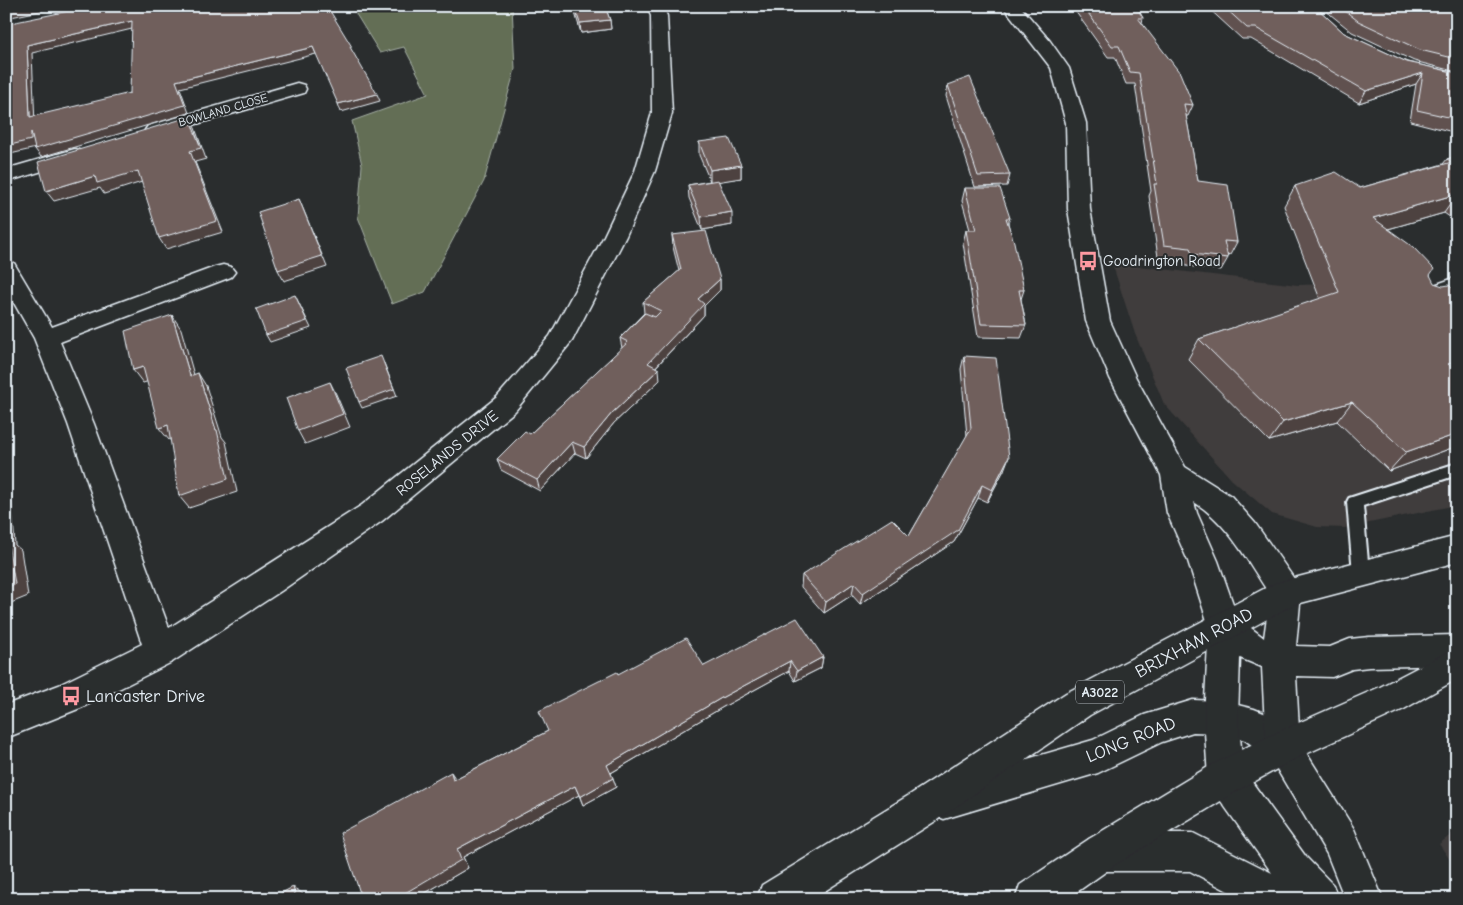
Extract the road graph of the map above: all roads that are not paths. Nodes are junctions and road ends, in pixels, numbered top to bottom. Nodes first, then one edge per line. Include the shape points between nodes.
1 (655, 6) edge
2 (1011, 6) edge
3 (297, 89) dead end
4 (135, 136) edge
5 (91, 150) edge
6 (6, 176) edge
7 (6, 268) edge
8 (223, 272) dead end
9 (1457, 285) edge
10 (1428, 296) edge
11 (46, 338) junction
12 (1457, 470) edge
13 (1175, 475) junction
14 (1457, 548) edge
15 (1361, 573) junction
16 (1286, 593) junction
17 (1225, 627) junction
18 (1457, 650) edge
19 (161, 651) junction
20 (1278, 658) junction
21 (1457, 662) edge
22 (1221, 717) junction
23 (6, 722) edge
24 (1283, 747) junction
25 (1226, 776) junction
26 (924, 808) junction
27 (1102, 852) junction
28 (776, 899) edge
29 (1034, 899) edge
30 (1288, 899) edge
31 (1319, 899) edge
32 (1364, 899) edge

1 - 19 street, ROSELANDS DRIVE via 659,16 662,113 646,171 560,341 506,404 372,514
2 - 13 street via 1060,68 1076,123 1079,209 1098,321 1123,378
3 - 4 street, BOWLAND CLOSE
5 - 6 street
7 - 11 street
8 - 11 street
9 - 10 street
11 - 19 street via 81,424
12 - 15 lane via 1355,502
13 - 16 street via 1221,504 1245,532
13 - 17 street via 1182,513 1203,561
14 - 15 street, BRIXHAM ROAD / A3022
15 - 16 street, BRIXHAM ROAD / A3022
16 - 17 street, BRIXHAM ROAD / A3022
16 - 20 street
17 - 20 street via 1255,650
17 - 22 street
17 - 26 street, BRIXHAM ROAD / A3022 via 1078,704
18 - 20 street via 1369,652 1350,654 1332,662 1308,663
19 - 23 street, ROSELANDS DRIVE via 71,696
20 - 24 street
21 - 24 street via 1392,698
22 - 24 street, LONG ROAD via 1254,726
22 - 25 street
22 - 26 street, LONG ROAD via 1193,716 1156,727 1098,756
24 - 25 street
24 - 32 street, LONG ROAD via 1341,842
25 - 27 street
25 - 31 street via 1292,870
26 - 28 street, BRIXHAM ROAD / A3022
27 - 29 street
27 - 30 street via 1193,852

